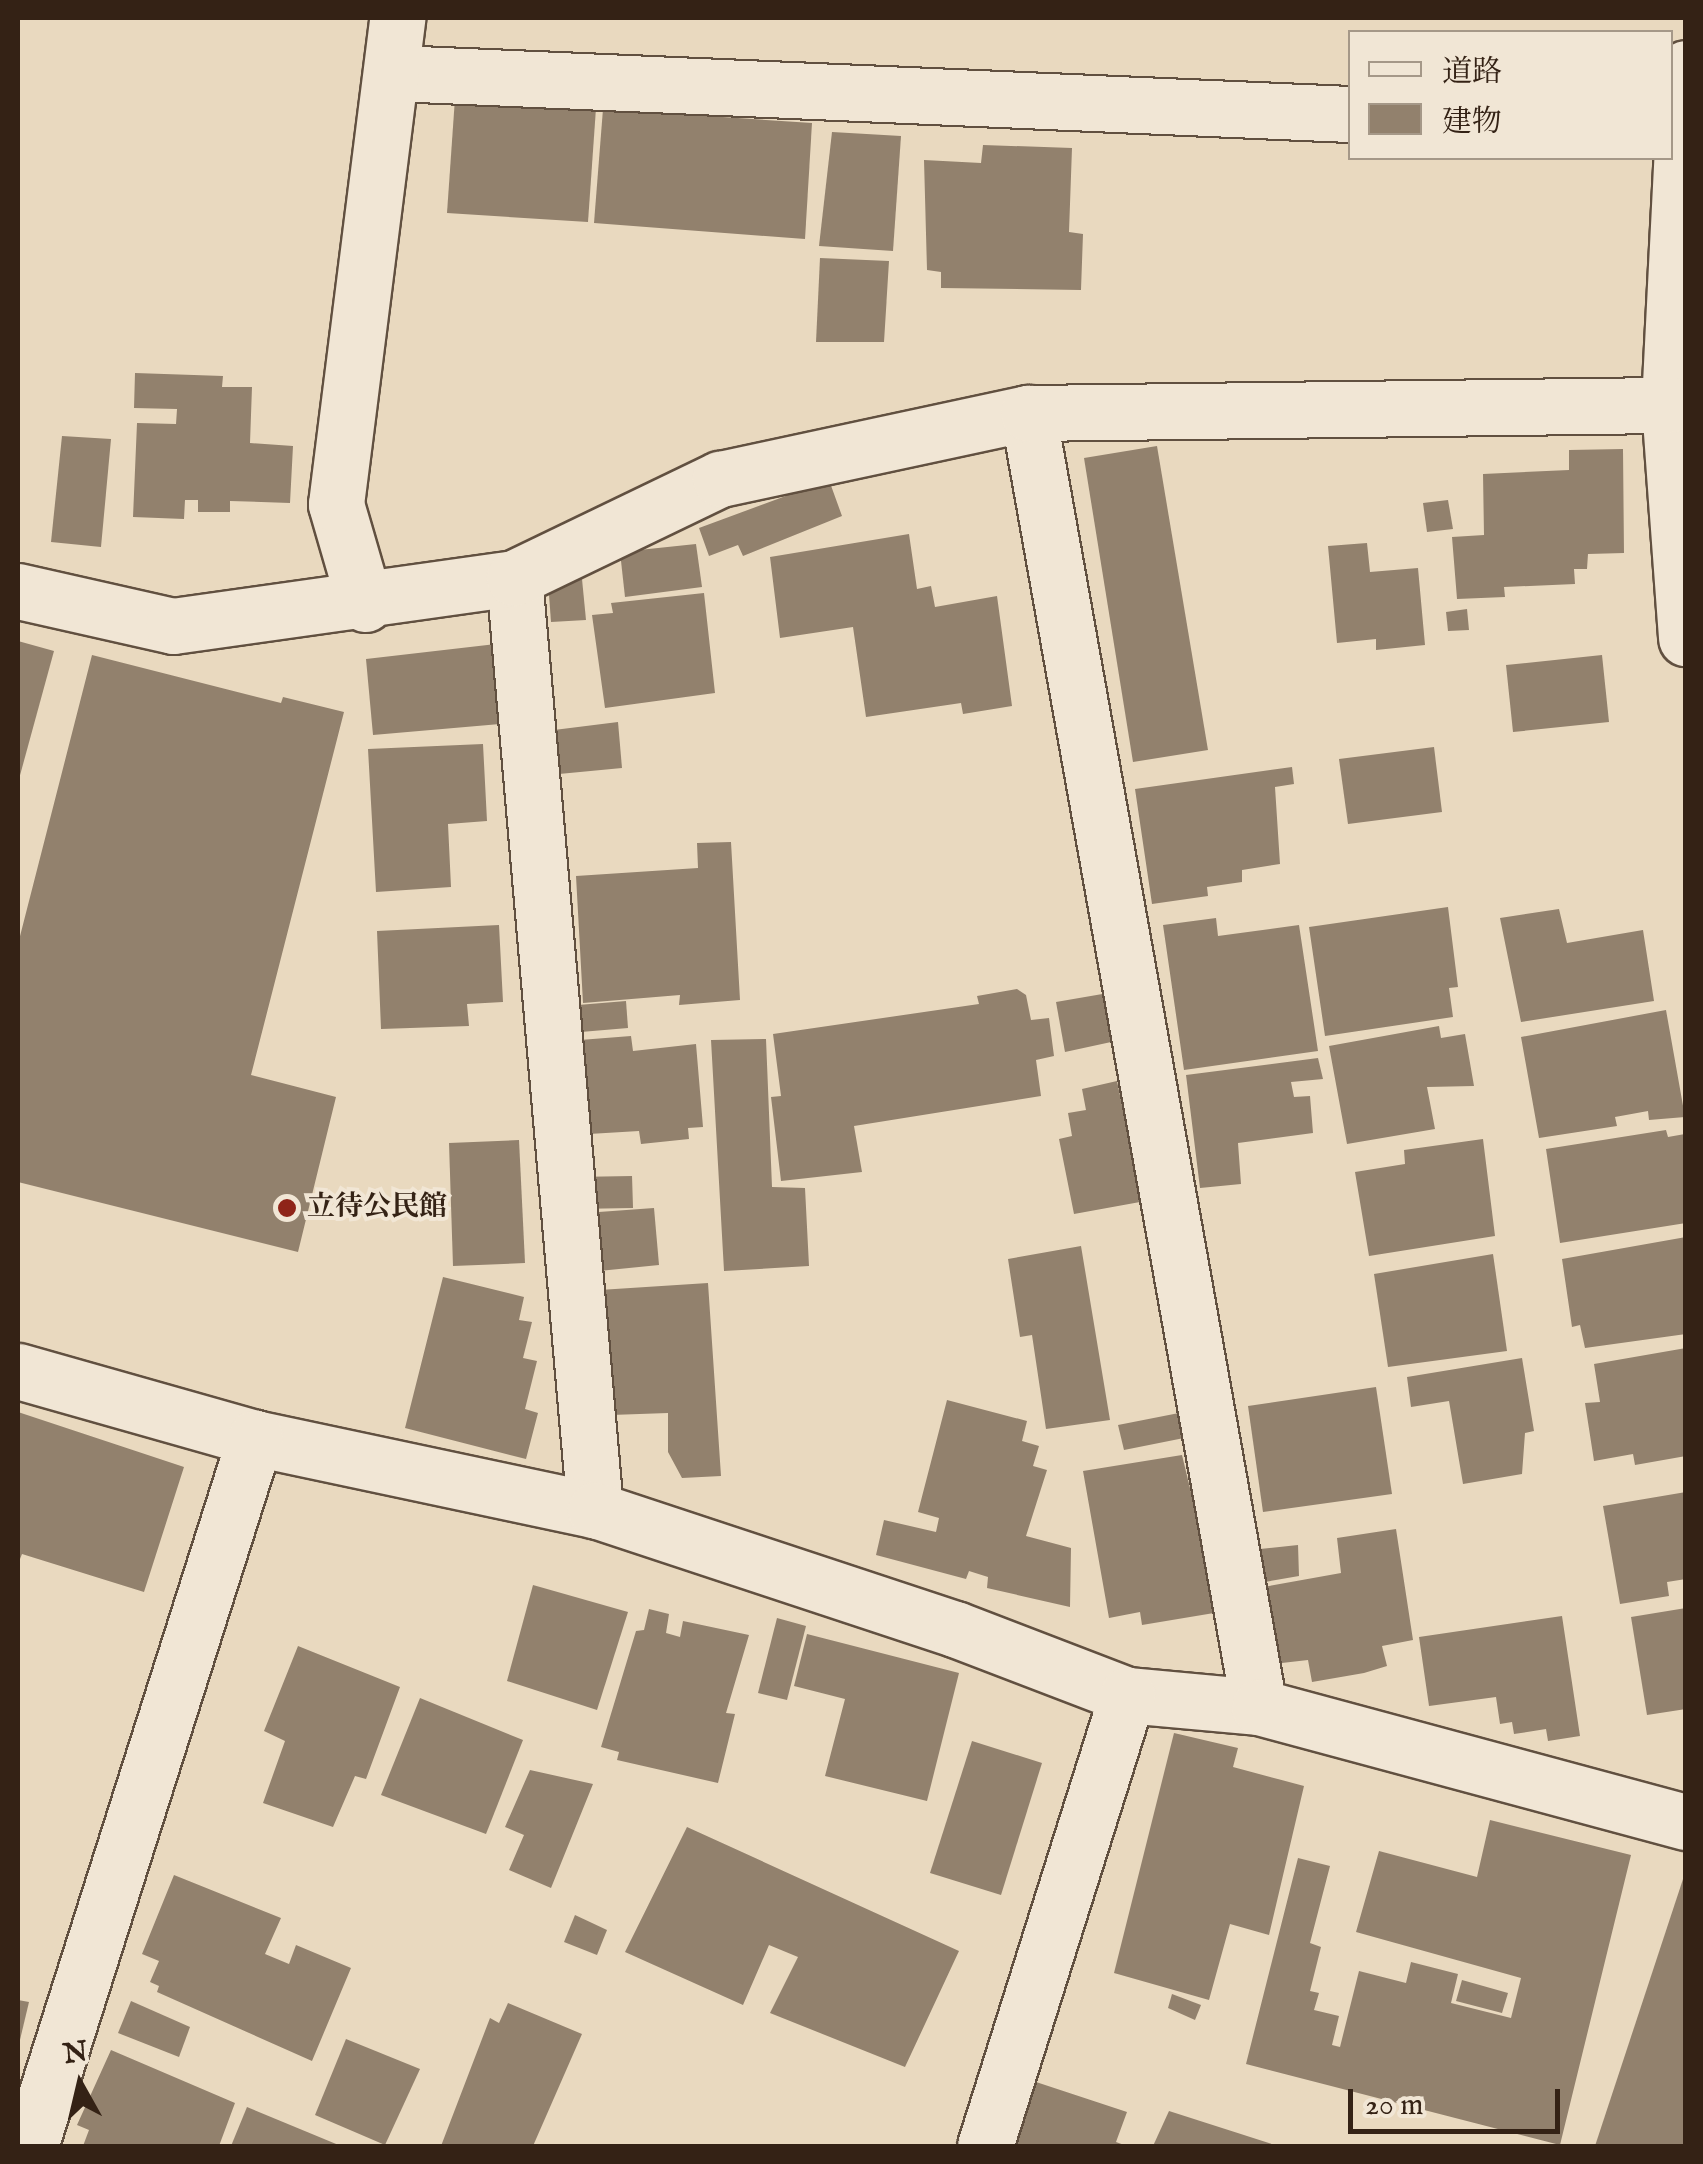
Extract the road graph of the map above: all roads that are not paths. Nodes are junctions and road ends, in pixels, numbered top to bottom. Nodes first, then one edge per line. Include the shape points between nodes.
1 (397, 18) edge
2 (1686, 68) edge
3 (394, 73) junction
4 (1348, 114) edge
5 (1679, 129) edge
6 (1669, 405) junction
7 (1028, 413) junction
8 (514, 578) junction
9 (18, 592) edge
10 (365, 604) junction
11 (1686, 638) edge
12 (18, 1371) edge
13 (256, 1438) junction
14 (595, 1510) junction
15 (1127, 1694) junction
16 (1259, 1707) junction
17 (1686, 1822) edge
18 (30, 2146) edge
19 (985, 2146) edge

1 - 3 street
2 - 5 street
3 - 4 street
3 - 10 street via 336,504
5 - 6 street
6 - 7 street
6 - 11 street
7 - 8 street via 720,479
7 - 16 street
8 - 10 street
8 - 14 street
9 - 10 street via 173,626
12 - 13 street
13 - 14 street
13 - 18 street
14 - 15 street via 955,1629
15 - 16 street
15 - 19 street
16 - 17 street

